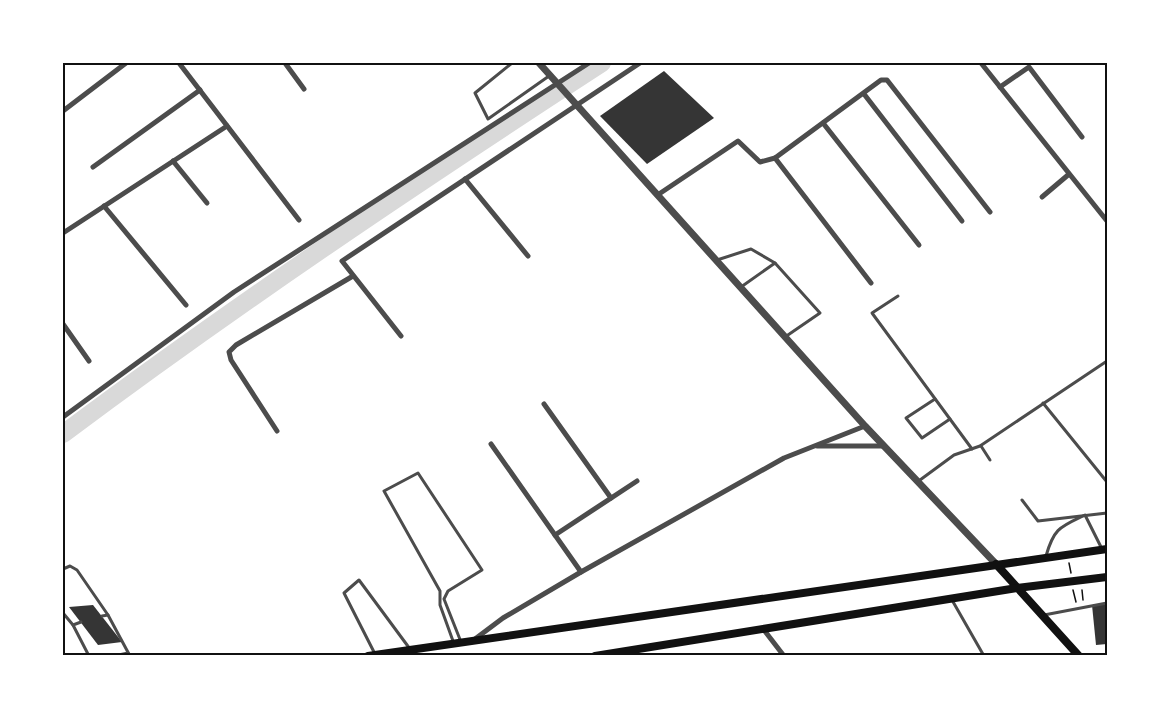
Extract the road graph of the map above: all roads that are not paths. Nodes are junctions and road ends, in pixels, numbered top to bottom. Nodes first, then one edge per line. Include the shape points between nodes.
1 (126, 63) edge
2 (179, 63) edge
3 (285, 63) edge
4 (512, 63) edge
5 (539, 63) edge
6 (589, 63) edge
7 (640, 63) edge
8 (981, 63) edge
9 (1028, 65) edge
10 (550, 75) junction
11 (558, 85) junction
12 (1000, 87) junction
13 (303, 89) dead end
14 (200, 90) junction
15 (864, 94) junction
16 (577, 105) junction
17 (63, 111) edge
18 (823, 123) junction
19 (227, 126) junction
20 (1082, 137) dead end
21 (775, 158) junction
22 (174, 161) junction
23 (93, 167) dead end
24 (1068, 175) junction
25 (465, 179) junction
26 (659, 194) junction
27 (1042, 196) dead end
28 (207, 203) dead end
29 (104, 206) junction
30 (990, 212) dead end
31 (299, 220) dead end
32 (962, 221) dead end
33 (1107, 221) edge
34 (63, 233) edge
35 (919, 245) dead end
36 (528, 256) dead end
37 (717, 260) junction
38 (776, 263) junction
39 (353, 276) junction
40 (871, 283) dead end
41 (741, 287) junction
42 (898, 296) dead end
43 (186, 305) dead end
44 (63, 324) edge
45 (401, 336) dead end
46 (785, 337) junction
47 (89, 361) dead end
48 (1107, 361) edge
49 (935, 399) junction
50 (1043, 403) junction
51 (544, 404) dead end
52 (63, 417) edge
53 (950, 419) junction
54 (865, 426) junction
55 (277, 431) dead end
56 (491, 444) dead end
57 (813, 446) junction
58 (884, 446) junction
59 (981, 446) junction
60 (972, 449) junction
61 (990, 460) dead end
62 (637, 481) dead end
63 (918, 482) junction
64 (1107, 482) edge
65 (611, 498) junction
66 (1022, 500) dead end
67 (1107, 513) edge
68 (1085, 516) junction
69 (555, 534) junction
70 (1104, 549) edge
71 (1046, 557) junction
72 (996, 564) junction
73 (63, 568) edge
74 (581, 572) junction
75 (1107, 577) edge
76 (1017, 588) junction
77 (952, 599) junction
78 (1107, 603) edge
79 (63, 613) edge
80 (108, 615) junction
81 (1042, 615) junction
82 (102, 616) dead end
83 (81, 622) dead end
84 (73, 625) junction
85 (764, 630) junction
86 (461, 644) junction
87 (411, 651) junction
88 (129, 655) edge
89 (89, 656) edge
90 (114, 656) edge
91 (373, 656) edge
92 (595, 656) edge
93 (784, 656) edge
94 (984, 656) edge
95 (1079, 656) edge

1 - 17 street
2 - 14 street
3 - 13 street
4 - 10 lane via 476,93 488,119
5 - 10 street
6 - 11 street
7 - 16 street
8 - 12 street
9 - 12 street
9 - 20 street
10 - 11 street
11 - 16 street
11 - 52 street via 234,292
12 - 24 street
14 - 19 street
14 - 23 street
15 - 18 street
15 - 30 street via 881,80 892,83
15 - 32 street
16 - 25 street
16 - 26 street
18 - 21 street
18 - 35 street
19 - 22 street
19 - 31 street
21 - 26 street via 760,162 738,141
21 - 40 street
22 - 28 street
22 - 29 street
24 - 27 street
24 - 33 street
25 - 36 street
25 - 39 street via 342,261
26 - 37 street
29 - 34 street
29 - 43 street
37 - 38 lane via 751,249
37 - 41 street
38 - 41 lane
38 - 46 lane via 820,312
39 - 45 street
39 - 55 street via 229,352
41 - 46 street
42 - 49 lane via 872,314
44 - 47 street
46 - 54 street
48 - 50 lane
49 - 53 lane
49 - 53 lane via 906,418 922,438
50 - 59 lane
50 - 64 lane
51 - 65 street
53 - 60 lane
54 - 57 street
54 - 58 street
56 - 69 street
57 - 58 street
57 - 74 street via 784,458
58 - 63 street
59 - 60 lane
59 - 61 lane
60 - 63 lane via 954,455
62 - 65 street
63 - 72 street
65 - 69 street
66 - 68 lane via 1038,521
67 - 68 lane
68 - 70 lane
68 - 71 lane via 1059,527
69 - 74 street
70 - 71 main road
71 - 72 main road
72 - 76 main road
72 - 86 main road
73 - 80 lane via 77,570
74 - 86 street
75 - 76 main road
76 - 77 main road
76 - 81 main road
77 - 85 main road
77 - 94 lane
78 - 81 lane
79 - 84 lane
80 - 82 lane
80 - 88 lane
81 - 95 main road
83 - 84 lane
84 - 89 lane
85 - 92 main road
85 - 93 street
86 - 86 lane via 444,599 448,591 482,570 418,473 384,491 440,591 440,605
86 - 87 main road
87 - 91 main road
87 - 91 lane via 359,580 344,593
88 - 90 lane

